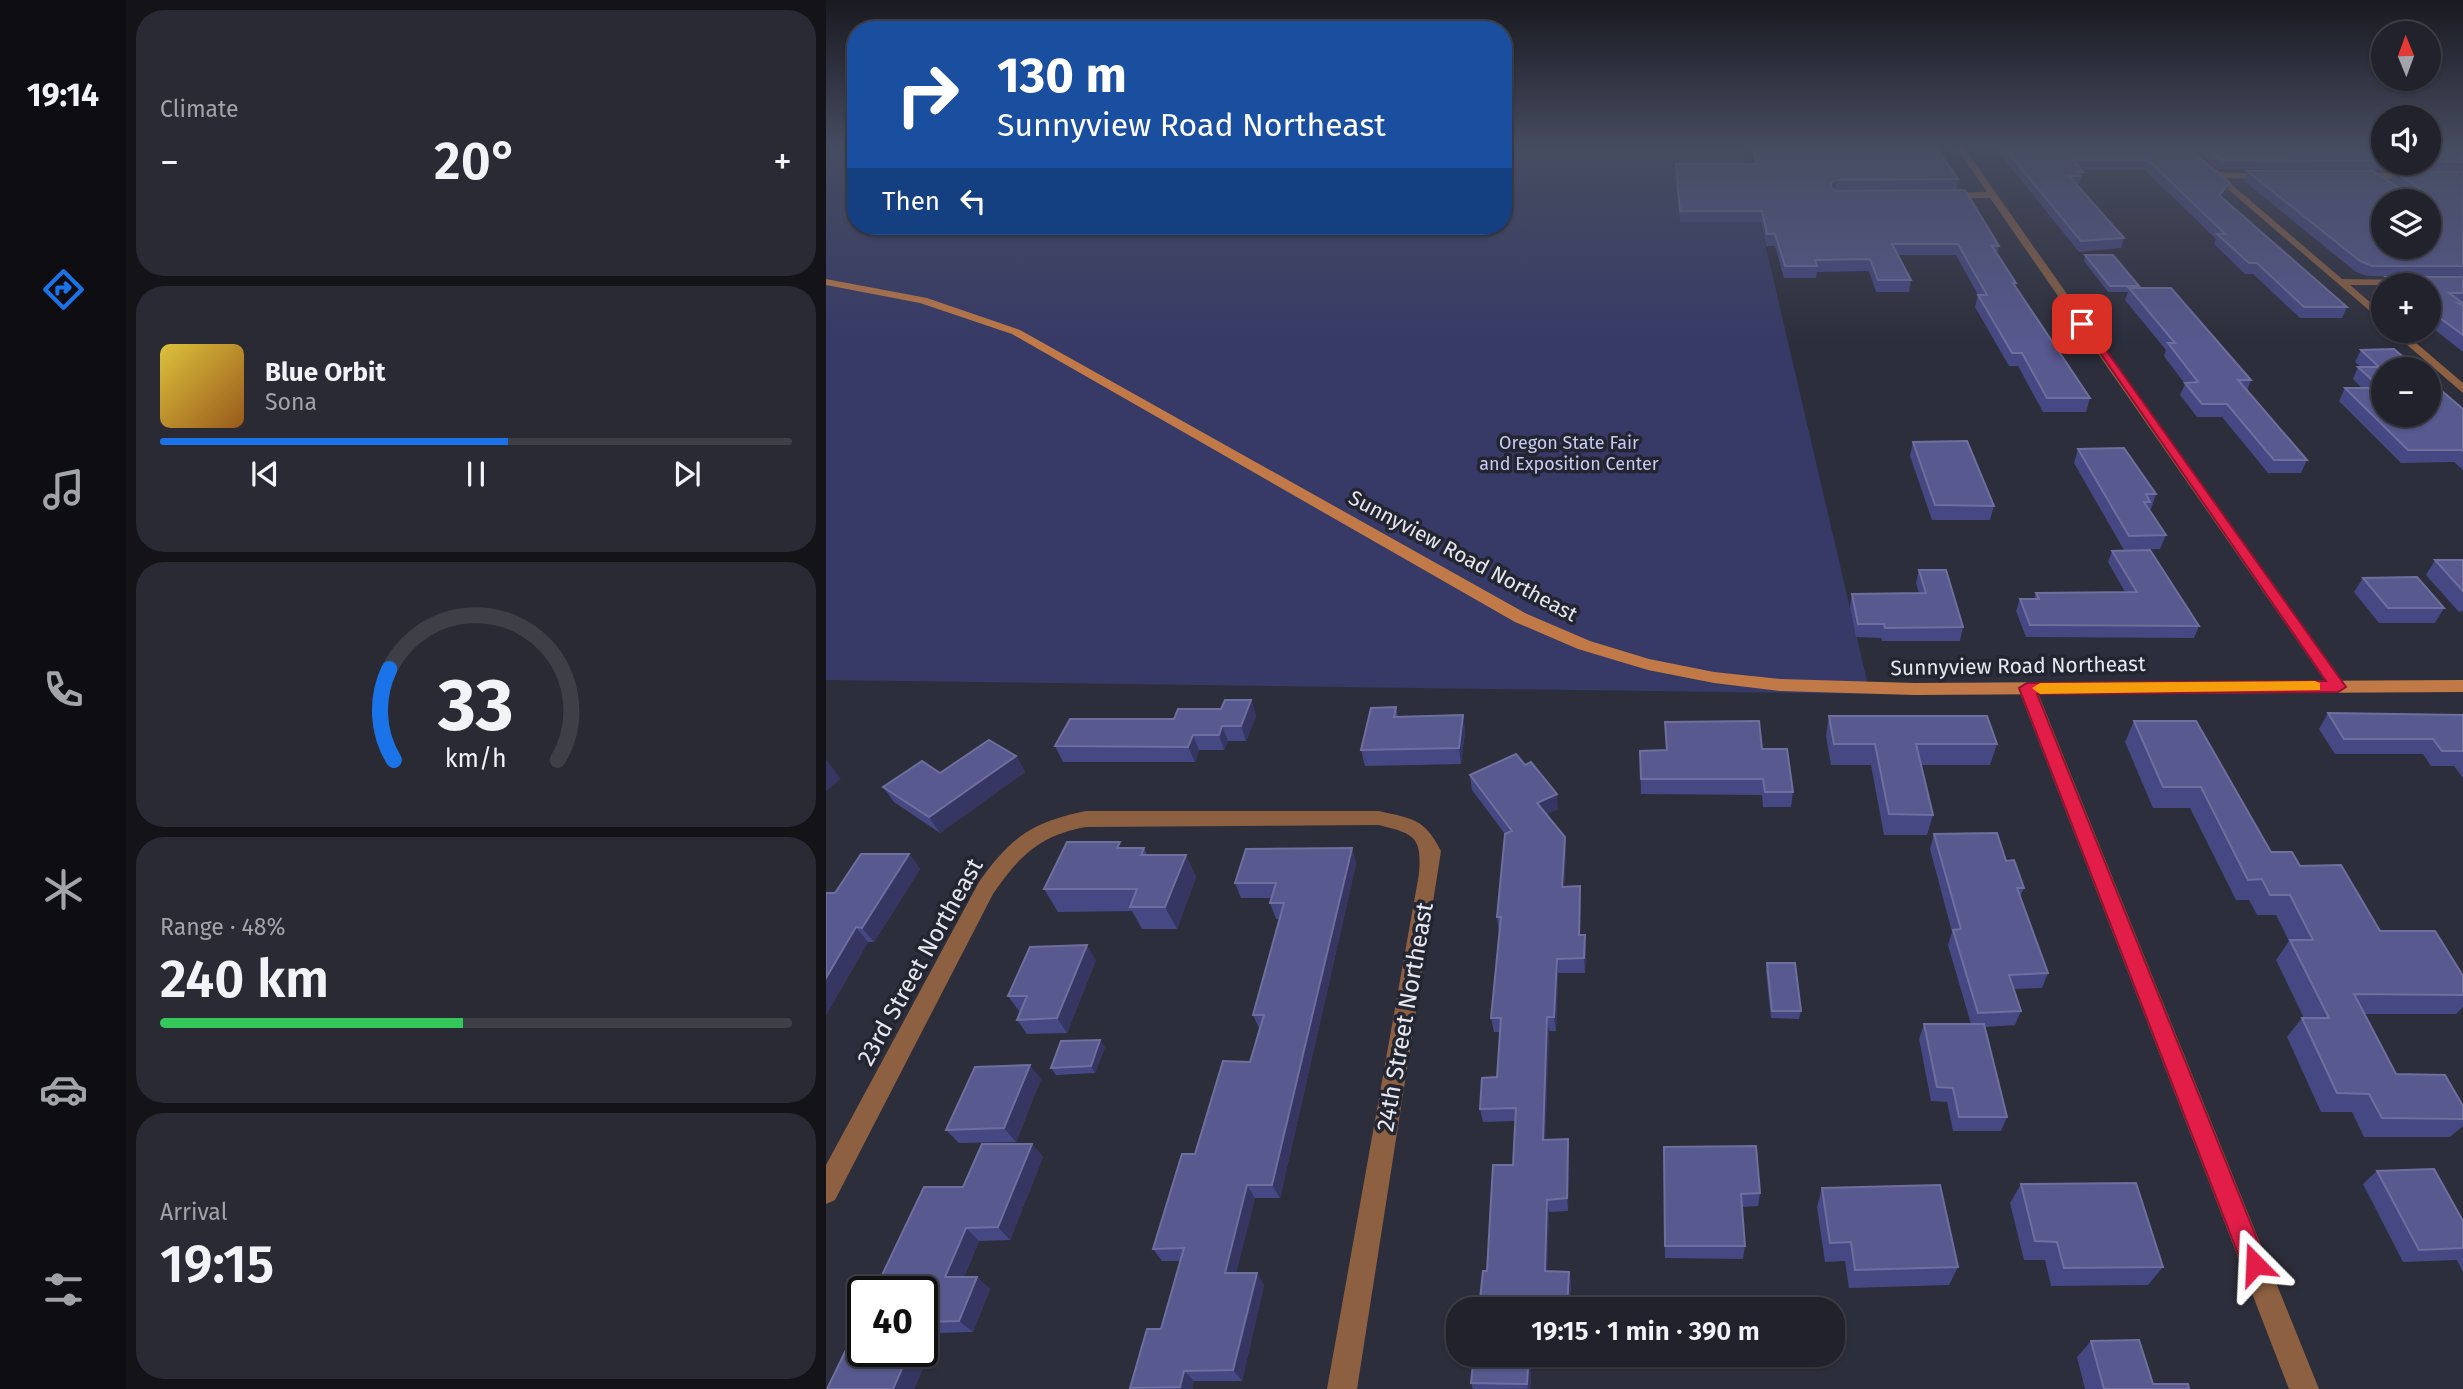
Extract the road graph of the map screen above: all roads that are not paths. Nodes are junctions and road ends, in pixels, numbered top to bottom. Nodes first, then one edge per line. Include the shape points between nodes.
1 (2007, 214) edge
2 (2260, 214) edge
3 (826, 282) edge
4 (2339, 282) junction
5 (2371, 282) edge
6 (2371, 309) edge
7 (2410, 343) edge
8 (2463, 389) edge
9 (2463, 686) edge
10 (2338, 687) junction
11 (2027, 688) junction
12 (1236, 817) joint
13 (826, 1191) edge
14 (1342, 1389) edge
15 (2304, 1389) edge

1 - 10 street
2 - 4 street
3 - 11 main road, Sunnyview Road Northeast via 924,299 1016,332 1476,593 1553,634 1594,649 1671,670 1761,685 1868,690
4 - 5 street
4 - 6 street
7 - 8 street
9 - 10 main road, Sunnyview Road Northeast
10 - 11 main road, Sunnyview Road Northeast
11 - 15 street
12 - 13 street, 23rd Street Northeast via 1086,818 1054,825 1005,861 986,888
12 - 14 street, 24th Street Northeast via 1379,818 1423,835 1431,851

